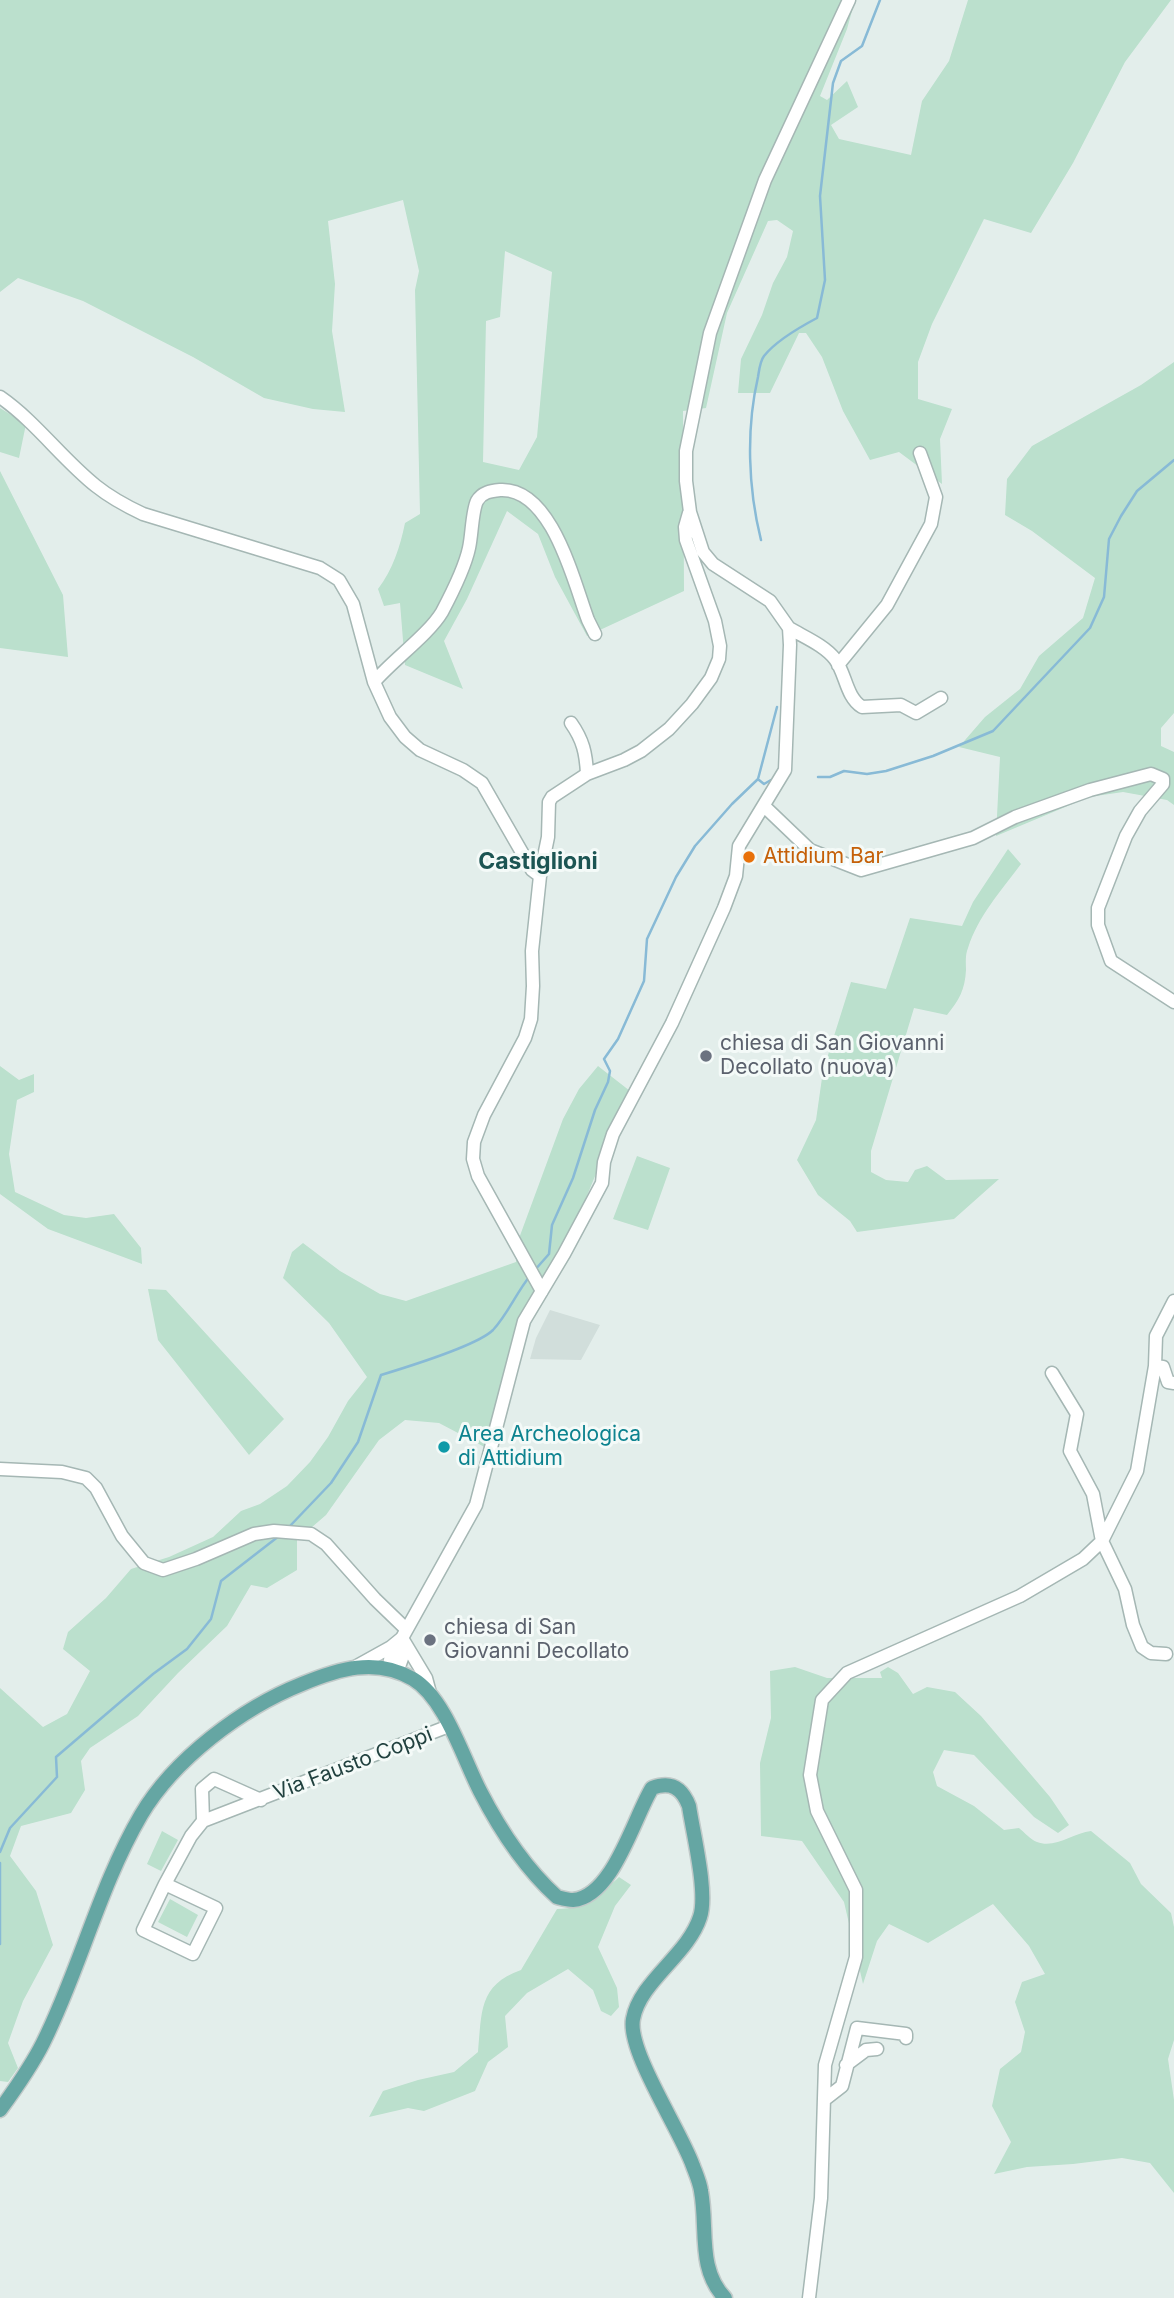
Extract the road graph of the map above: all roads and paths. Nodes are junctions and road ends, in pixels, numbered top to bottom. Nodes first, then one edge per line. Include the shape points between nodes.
1 (849, 0) edge
2 (0, 397) edge
3 (920, 453) dead end
4 (690, 512) junction
5 (789, 628) junction
6 (595, 634) dead end
7 (838, 665) junction
8 (374, 682) junction
9 (941, 698) dead end
10 (571, 723) dead end
11 (587, 774) junction
12 (764, 806) junction
13 (540, 876) junction
14 (1174, 1002) edge
15 (540, 1288) junction
16 (1174, 1301) edge
17 (1155, 1366) junction
18 (1052, 1373) dead end
19 (1174, 1383) edge
20 (0, 1469) edge
21 (1102, 1541) junction
22 (402, 1640) junction
23 (1166, 1654) dead end
24 (355, 1667) junction
25 (393, 1670) junction
26 (430, 1693) junction
27 (449, 1726) junction
28 (261, 1800) junction
29 (203, 1821) junction
30 (165, 1884) junction
31 (906, 2038) dead end
32 (877, 2049) dead end
33 (846, 2065) junction
34 (824, 2100) junction
35 (0, 2110) edge
36 (725, 2298) edge
37 (809, 2298) edge

1 - 4 street via 765,180 710,332 686,451
2 - 8 street via 116,501 143,514 320,568 339,580 353,604
3 - 7 street via 936,497 931,524 887,605
4 - 5 street via 703,552 713,564 770,601
4 - 11 street via 686,540 715,621 719,659 711,678 669,729 624,760
5 - 7 street via 828,651
5 - 12 street via 785,770
6 - 8 street via 554,528 544,514 526,498 506,490 490,491 475,504 468,552 442,612
7 - 9 street via 862,708 901,705 916,713
8 - 13 street via 405,737 482,783 532,870
10 - 11 street via 586,751
11 - 13 street via 548,802 548,837
12 - 14 street via 810,850 861,870 978,837 1015,817 1090,790 1151,774 1160,776 1163,784 1126,835 1098,908 1098,925 1111,961
12 - 15 street via 740,846 736,876 672,1024 613,1134 602,1183
13 - 15 street via 531,1019 484,1115 473,1159 478,1177
15 - 22 street via 524,1321 475,1505
16 - 17 street via 1156,1336
17 - 19 street via 1163,1367 1168,1382
17 - 21 street via 1138,1471
18 - 21 street via 1077,1414 1070,1451 1093,1494
20 - 22 street via 86,1478 144,1563 163,1570 254,1534 311,1534 326,1544 375,1599
21 - 23 street via 1125,1589 1142,1647
21 - 34 street via 1083,1559 1020,1596 847,1673 821,1700 810,1775 817,1811 856,1890 856,1957 825,2065
22 - 24 street
22 - 25 street via 400,1664
22 - 26 street via 423,1671
24 - 25 main road
24 - 35 main road via 319,1676 246,1712 168,1779 141,1814 117,1861 44,2042
25 - 26 main road
26 - 27 main road
27 - 28 street, Via Fausto Coppi
27 - 36 main road via 506,1839 556,1898 573,1900 601,1883 625,1846 652,1788 673,1785 684,1793 702,1894 701,1916 642,1998 633,2019 634,2043 692,2162 701,2191 708,2270
28 - 29 street
28 - 29 street, Via Fausto Coppi via 214,1779 202,1789
29 - 30 street
30 - 30 street via 143,1930 193,1954 215,1908
31 - 33 street via 906,2034 857,2028
32 - 33 street via 866,2050
33 - 34 street via 842,2086
34 - 37 street via 821,2198

